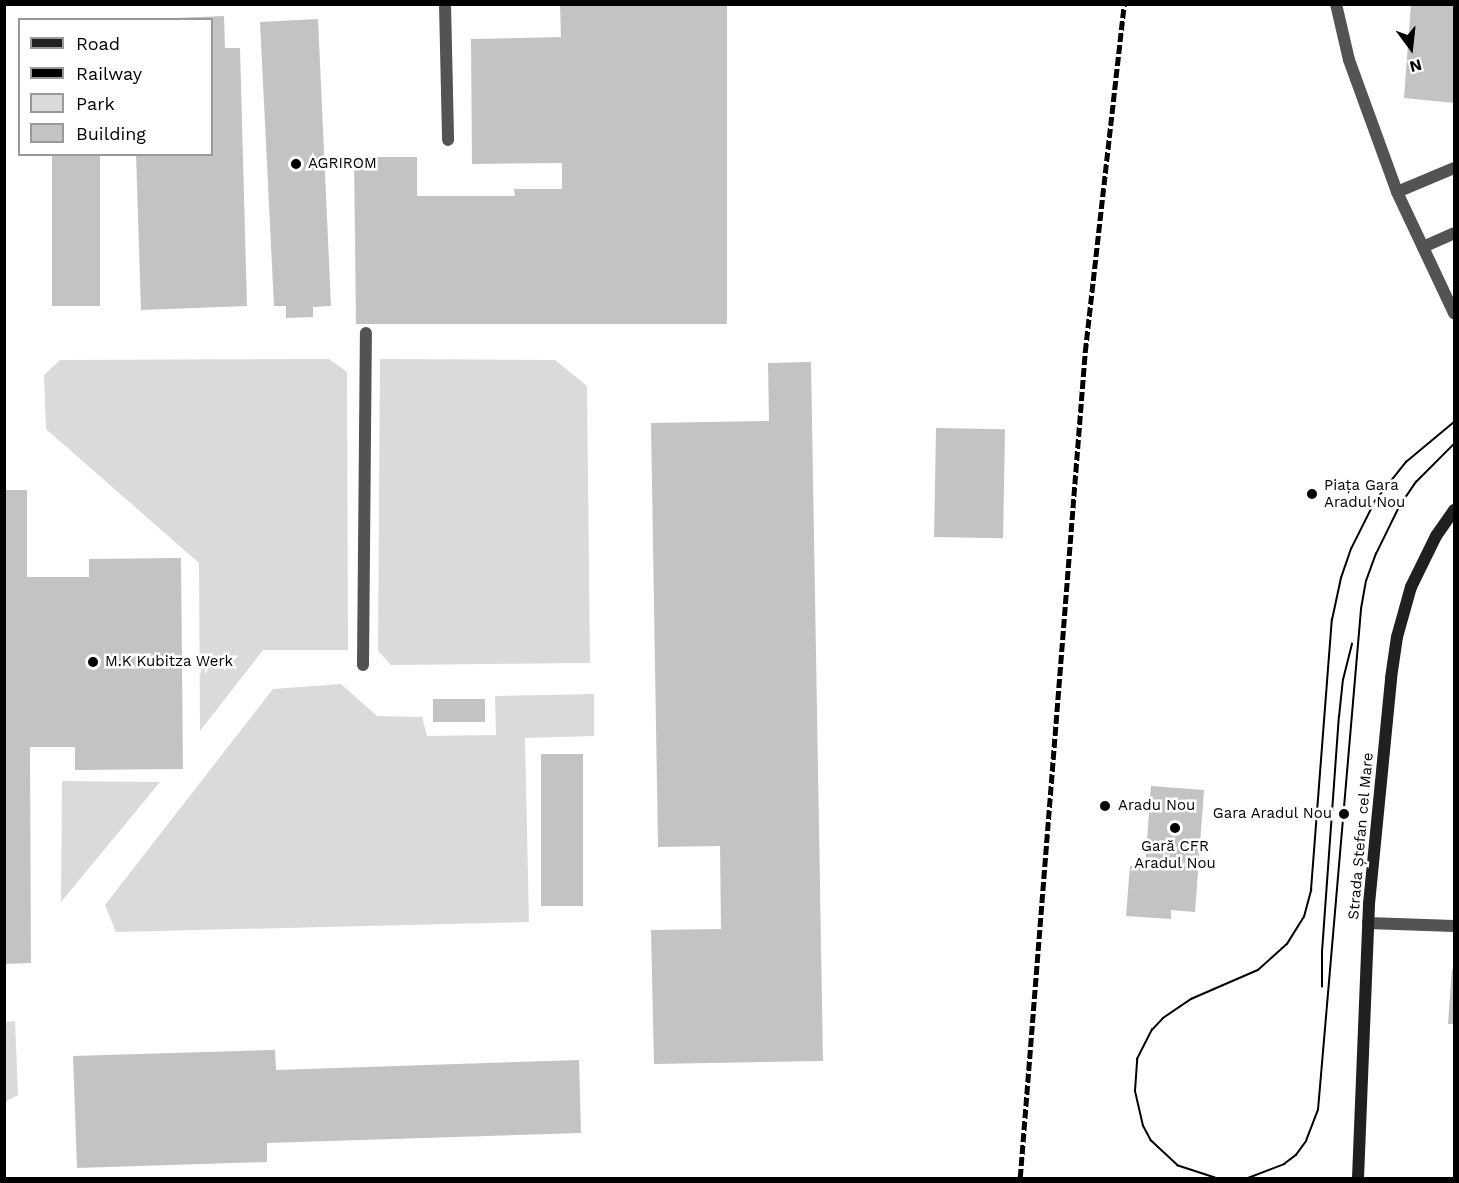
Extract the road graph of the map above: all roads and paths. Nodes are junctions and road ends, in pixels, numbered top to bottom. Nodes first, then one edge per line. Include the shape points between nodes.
1 (446, 4) edge
2 (1336, 4) edge
3 (447, 140) dead end
4 (1455, 168) edge
5 (1397, 192) junction
6 (1455, 233) edge
7 (1424, 247) junction
8 (1455, 313) edge
9 (366, 333) dead end
10 (1455, 510) edge
11 (363, 665) dead end
12 (1368, 923) junction
13 (1455, 926) edge
14 (1358, 1179) edge

1 - 3 street
2 - 5 street via 1349,60
4 - 5 street
5 - 7 street
6 - 7 street
7 - 8 street
9 - 11 street
10 - 12 main road, Strada Ștefan cel Mare via 1423,560 1397,637
12 - 13 street
12 - 14 main road, Strada Ștefan cel Mare

